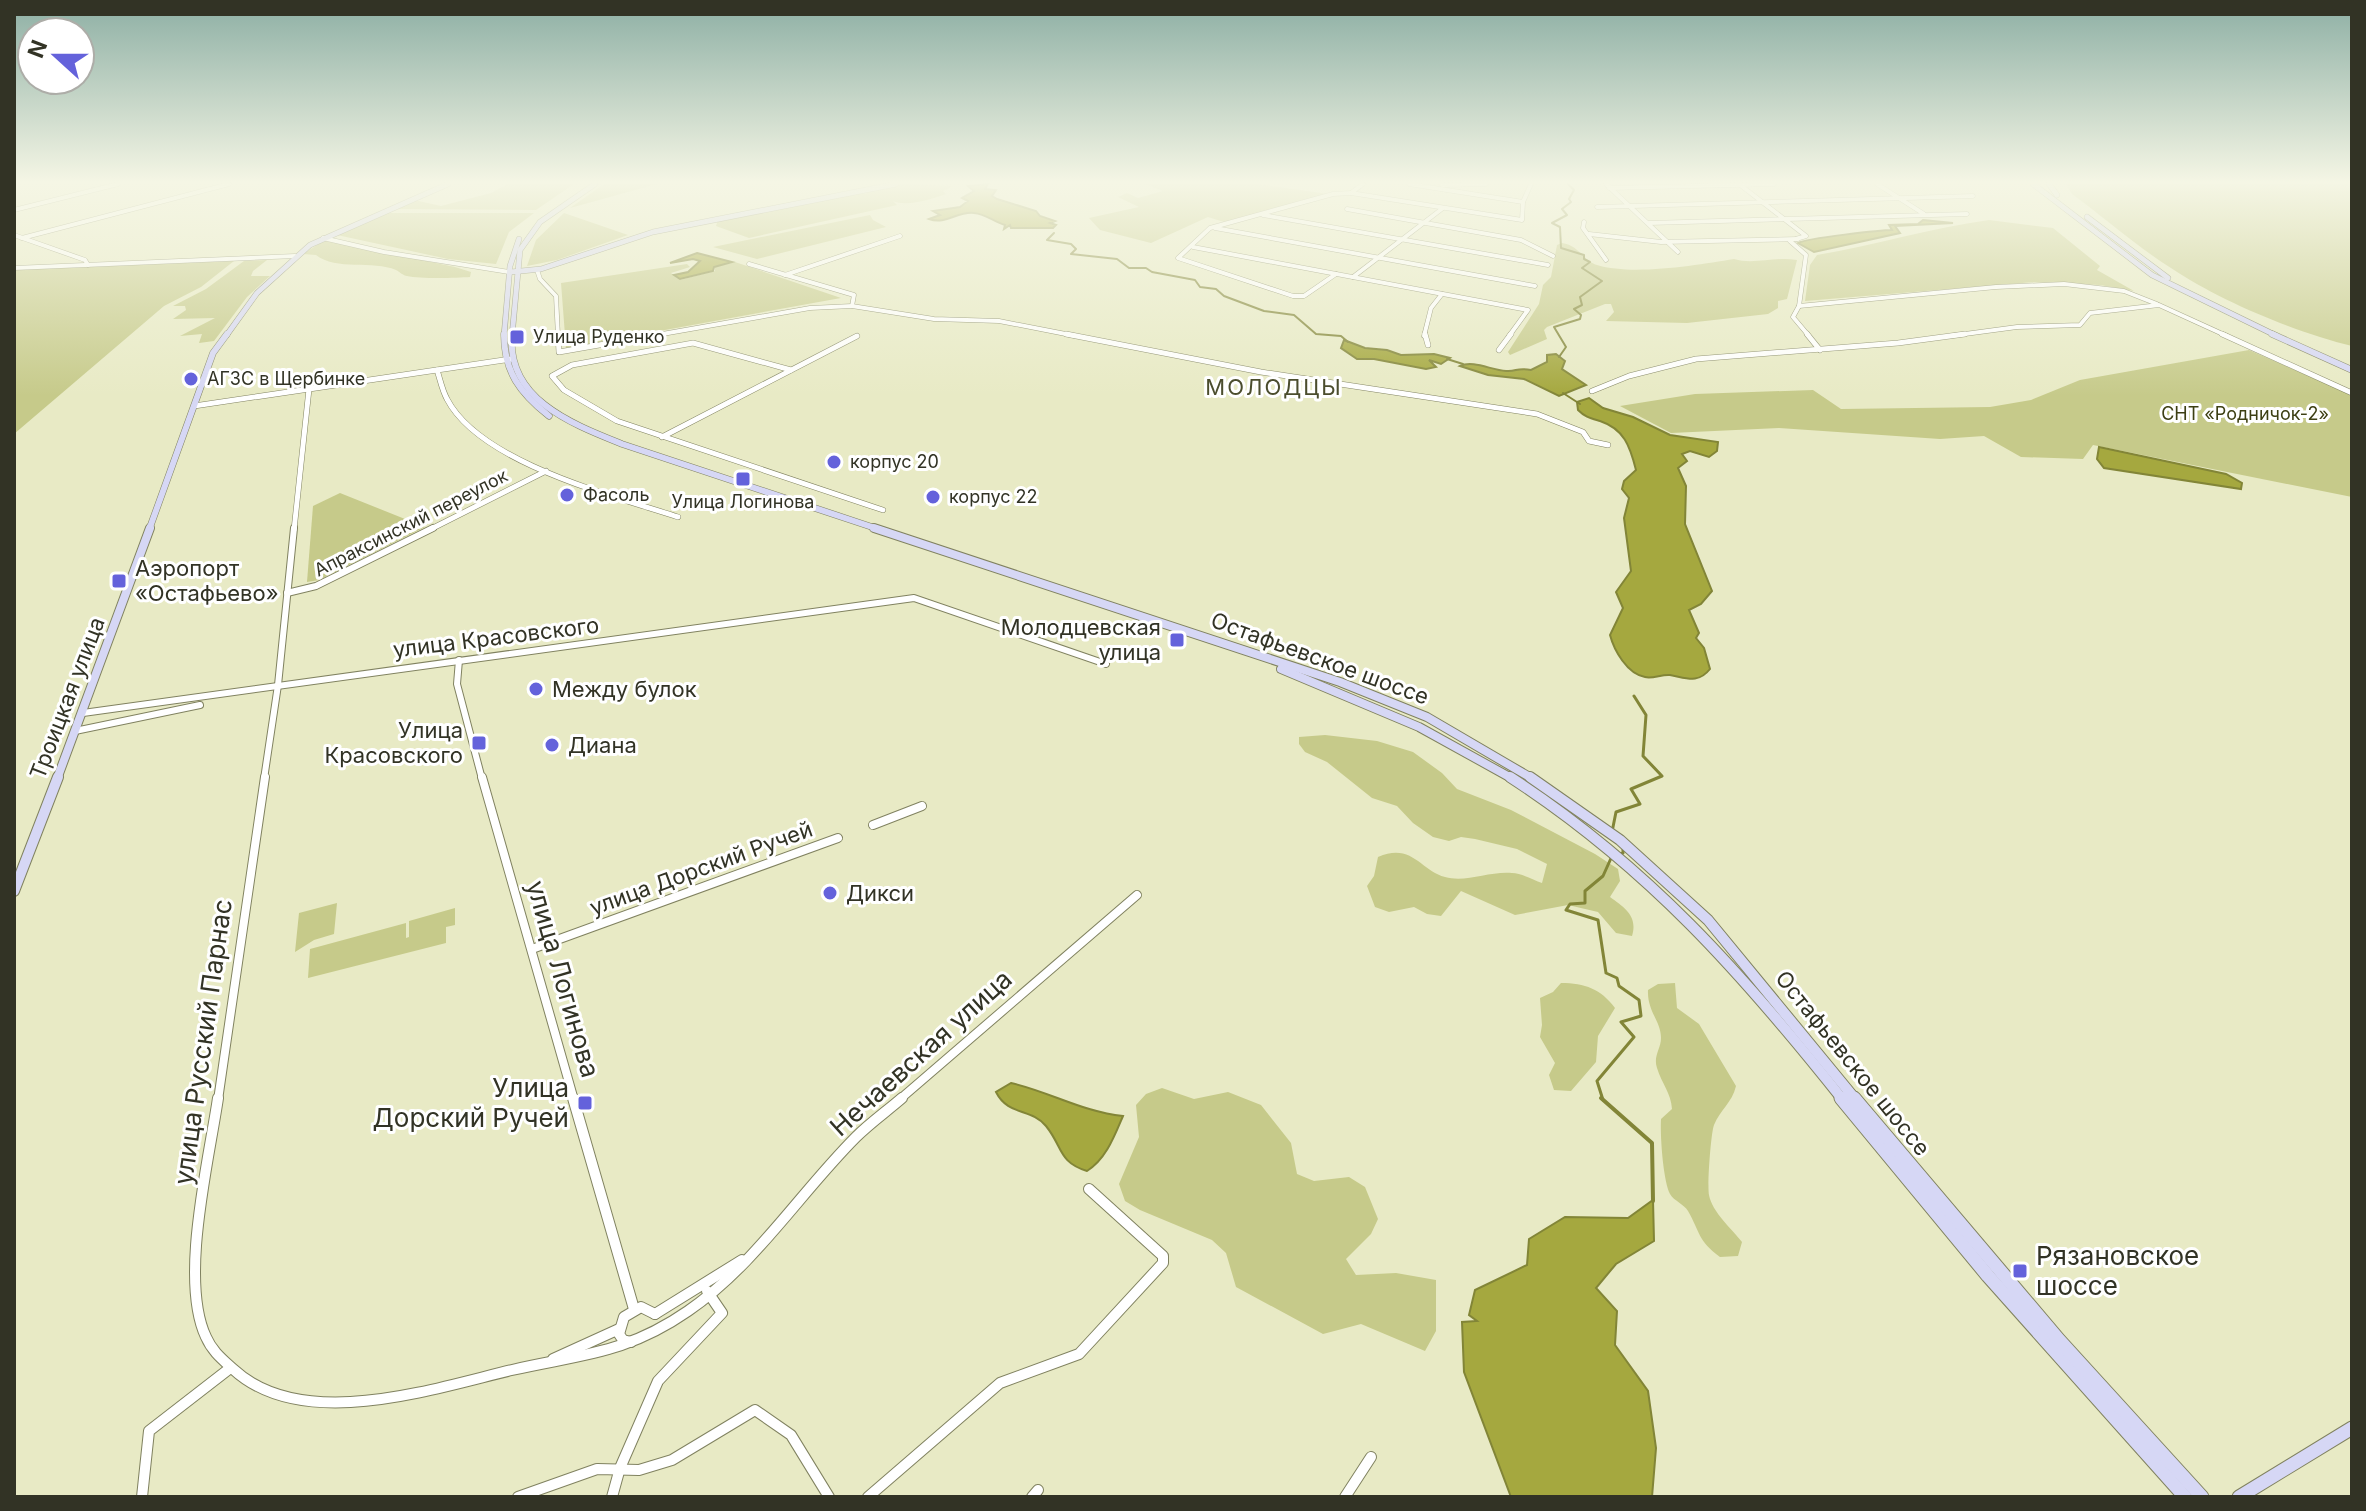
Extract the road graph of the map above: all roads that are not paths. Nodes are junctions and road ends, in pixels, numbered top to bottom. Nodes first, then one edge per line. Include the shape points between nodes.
1 (69, 255) edge
2 (399, 255) edge
3 (513, 255) edge
4 (583, 255) edge
5 (845, 255) edge
6 (1183, 255) edge
7 (1233, 255) edge
8 (1353, 255) edge
9 (1382, 255) edge
10 (1486, 255) edge
11 (1550, 255) edge
12 (1601, 255) edge
13 (1805, 255) edge
14 (2124, 255) edge
15 (2134, 255) edge
16 (295, 256) joint
17 (1553, 256) dead end
18 (1376, 259) junction
19 (1606, 260) dead end
20 (749, 264) dead end
21 (88, 265) junction
22 (1548, 265) dead end
23 (14, 268) edge
24 (512, 270) junction
25 (537, 270) junction
26 (1336, 274) junction
27 (785, 275) junction
28 (1353, 277) junction
29 (1535, 286) dead end
30 (1442, 294) junction
31 (2159, 305) junction
32 (852, 306) junction
33 (1799, 306) junction
34 (857, 336) dead end
35 (1428, 345) dead end
36 (1499, 350) dead end
37 (1820, 350) junction
38 (508, 360) junction
39 (2352, 367) edge
40 (437, 370) junction
41 (791, 370) junction
42 (309, 389) junction
43 (1592, 391) dead end
44 (2352, 393) edge
45 (194, 406) junction
46 (662, 437) junction
47 (1608, 445) dead end
48 (546, 471) junction
49 (883, 510) dead end
50 (678, 517) dead end
51 (287, 593) junction
52 (459, 660) junction
53 (1106, 664) dead end
54 (278, 685) junction
55 (200, 705) dead end
56 (83, 713) junction
57 (75, 731) junction
58 (922, 806) dead end
59 (873, 825) dead end
60 (838, 838) dead end
61 (14, 891) edge
62 (1137, 895) dead end
63 (532, 949) junction
64 (1089, 1189) dead end
65 (747, 1257) junction
66 (708, 1294) junction
67 (634, 1309) junction
68 (655, 1314) junction
69 (619, 1329) junction
70 (648, 1335) junction
71 (636, 1341) junction
72 (544, 1363) junction
73 (229, 1369) junction
74 (2352, 1428) edge
75 (1371, 1457) dead end
76 (620, 1468) junction
77 (142, 1497) edge
78 (518, 1497) edge
79 (612, 1497) edge
80 (829, 1497) edge
81 (868, 1497) edge
82 (1345, 1497) edge
83 (2185, 1497) edge
84 (2202, 1497) edge
85 (2239, 1497) edge

1 - 21 street
2 - 24 street
3 - 24 main road
4 - 25 main road
5 - 27 street
6 - 26 street via 1178,258 1183,262 1293,296 1304,296
7 - 26 street
8 - 18 street
9 - 18 street
10 - 22 street
11 - 17 street
12 - 19 street
13 - 33 street
14 - 39 main road via 2175,289
15 - 39 main road via 2185,288
16 - 21 street
16 - 45 main road, Троицкая улица via 250,301 219,344
18 - 28 street
18 - 29 street
20 - 27 street
21 - 23 street
24 - 25 main road
24 - 38 main road via 502,340
25 - 32 street via 556,296 559,352 810,308
26 - 28 street
27 - 32 street via 854,295
28 - 30 street
30 - 35 street via 1431,308 1424,337
30 - 36 street via 1528,310
31 - 33 street via 2124,291 2051,284
31 - 37 street via 2090,313 2080,325 2017,327
31 - 44 street
32 - 47 street via 934,319 999,321 1261,372 1537,414
33 - 37 street via 1793,317
34 - 41 street
37 - 43 street via 1696,359
38 - 40 street
38 - 83 main road, Остафьевское шоссе via 514,383 537,408 595,439 1337,689 1467,748 1545,799 1628,863 1692,924 1962,1244
38 - 84 main road, Остафьевское шоссе via 544,405 602,436 1340,682 1427,717 1554,791 1620,840 1708,920 1977,1245
40 - 42 street
40 - 48 street via 445,398 465,424 501,450
41 - 46 street
41 - 46 street via 693,343 572,365 552,376 584,403
42 - 45 street
42 - 51 street, улица Русский Парнас
45 - 56 main road, Троицкая улица
46 - 49 street
48 - 50 street
48 - 51 street, Апраксинский переулок via 316,586
51 - 54 street, улица Русский Парнас
52 - 53 street, улица Красовского via 914,598
52 - 54 street, улица Красовского
52 - 63 street, улица Логинова via 457,684 467,726
54 - 56 street, улица Красовского
54 - 73 street, улица Русский Парнас via 205,1182 194,1296 214,1352
55 - 57 street
56 - 57 main road, Троицкая улица
57 - 61 main road, Троицкая улица
58 - 59 street
60 - 63 street, улица Дорский Ручей
62 - 65 street, Нечаевская улица via 856,1137
63 - 67 street, улица Логинова
64 - 81 street via 1163,1256 1163,1263 1079,1354 1000,1383
65 - 66 street, Нечаевская улица
65 - 68 street, Нечаевская улица
66 - 70 street, Нечаевская улица
66 - 76 street via 722,1313 658,1381
67 - 68 street via 646,1307
67 - 69 street
68 - 70 street
69 - 71 street via 623,1340
69 - 72 street, улица Русский Парнас
70 - 71 street
71 - 72 street, улица Русский Парнас
72 - 73 street, улица Русский Парнас via 355,1402 279,1395
73 - 77 street via 149,1431
74 - 85 main road
75 - 82 street
76 - 78 street via 597,1469
76 - 79 street
76 - 80 street via 639,1470 672,1460 755,1410 791,1435

